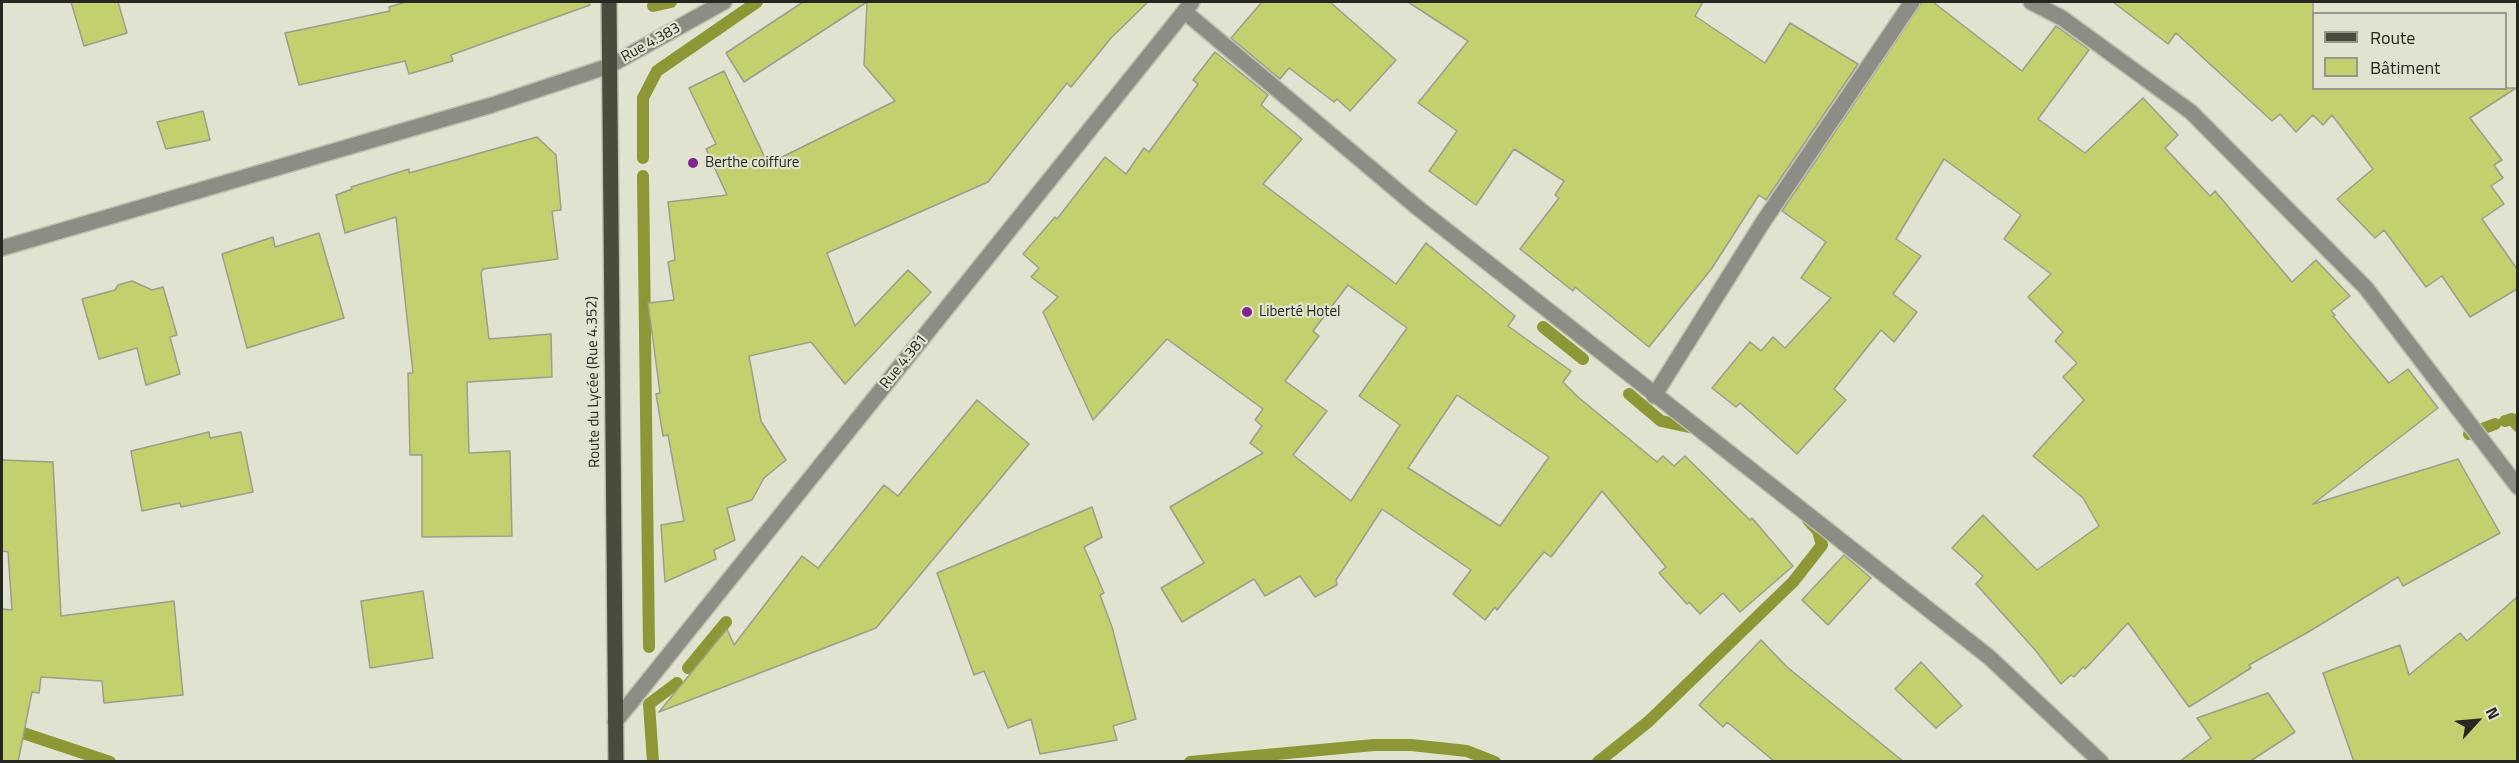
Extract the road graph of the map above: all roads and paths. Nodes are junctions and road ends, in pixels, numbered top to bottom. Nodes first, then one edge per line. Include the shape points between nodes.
1 (609, 2) edge
2 (724, 2) edge
3 (1912, 2) edge
4 (2031, 2) edge
5 (1188, 7) edge
6 (609, 66) junction
7 (2, 248) edge
8 (1654, 396) junction
9 (2517, 487) edge
10 (615, 722) junction
11 (616, 762) edge
12 (2101, 762) edge

1 - 6 main road, Route du Lycée (Rue 4.352)
2 - 6 street, Rue 4.383
3 - 8 street via 1762,222
4 - 9 street via 2062,18 2191,112 2366,288
5 - 8 street via 1418,208
5 - 10 street, Rue 4.381
6 - 7 street, Rue 4.383 via 492,105
6 - 10 main road, Route du Lycée (Rue 4.352)
8 - 12 street via 1989,657
10 - 11 main road, Route du Lycée (Rue 4.352)

